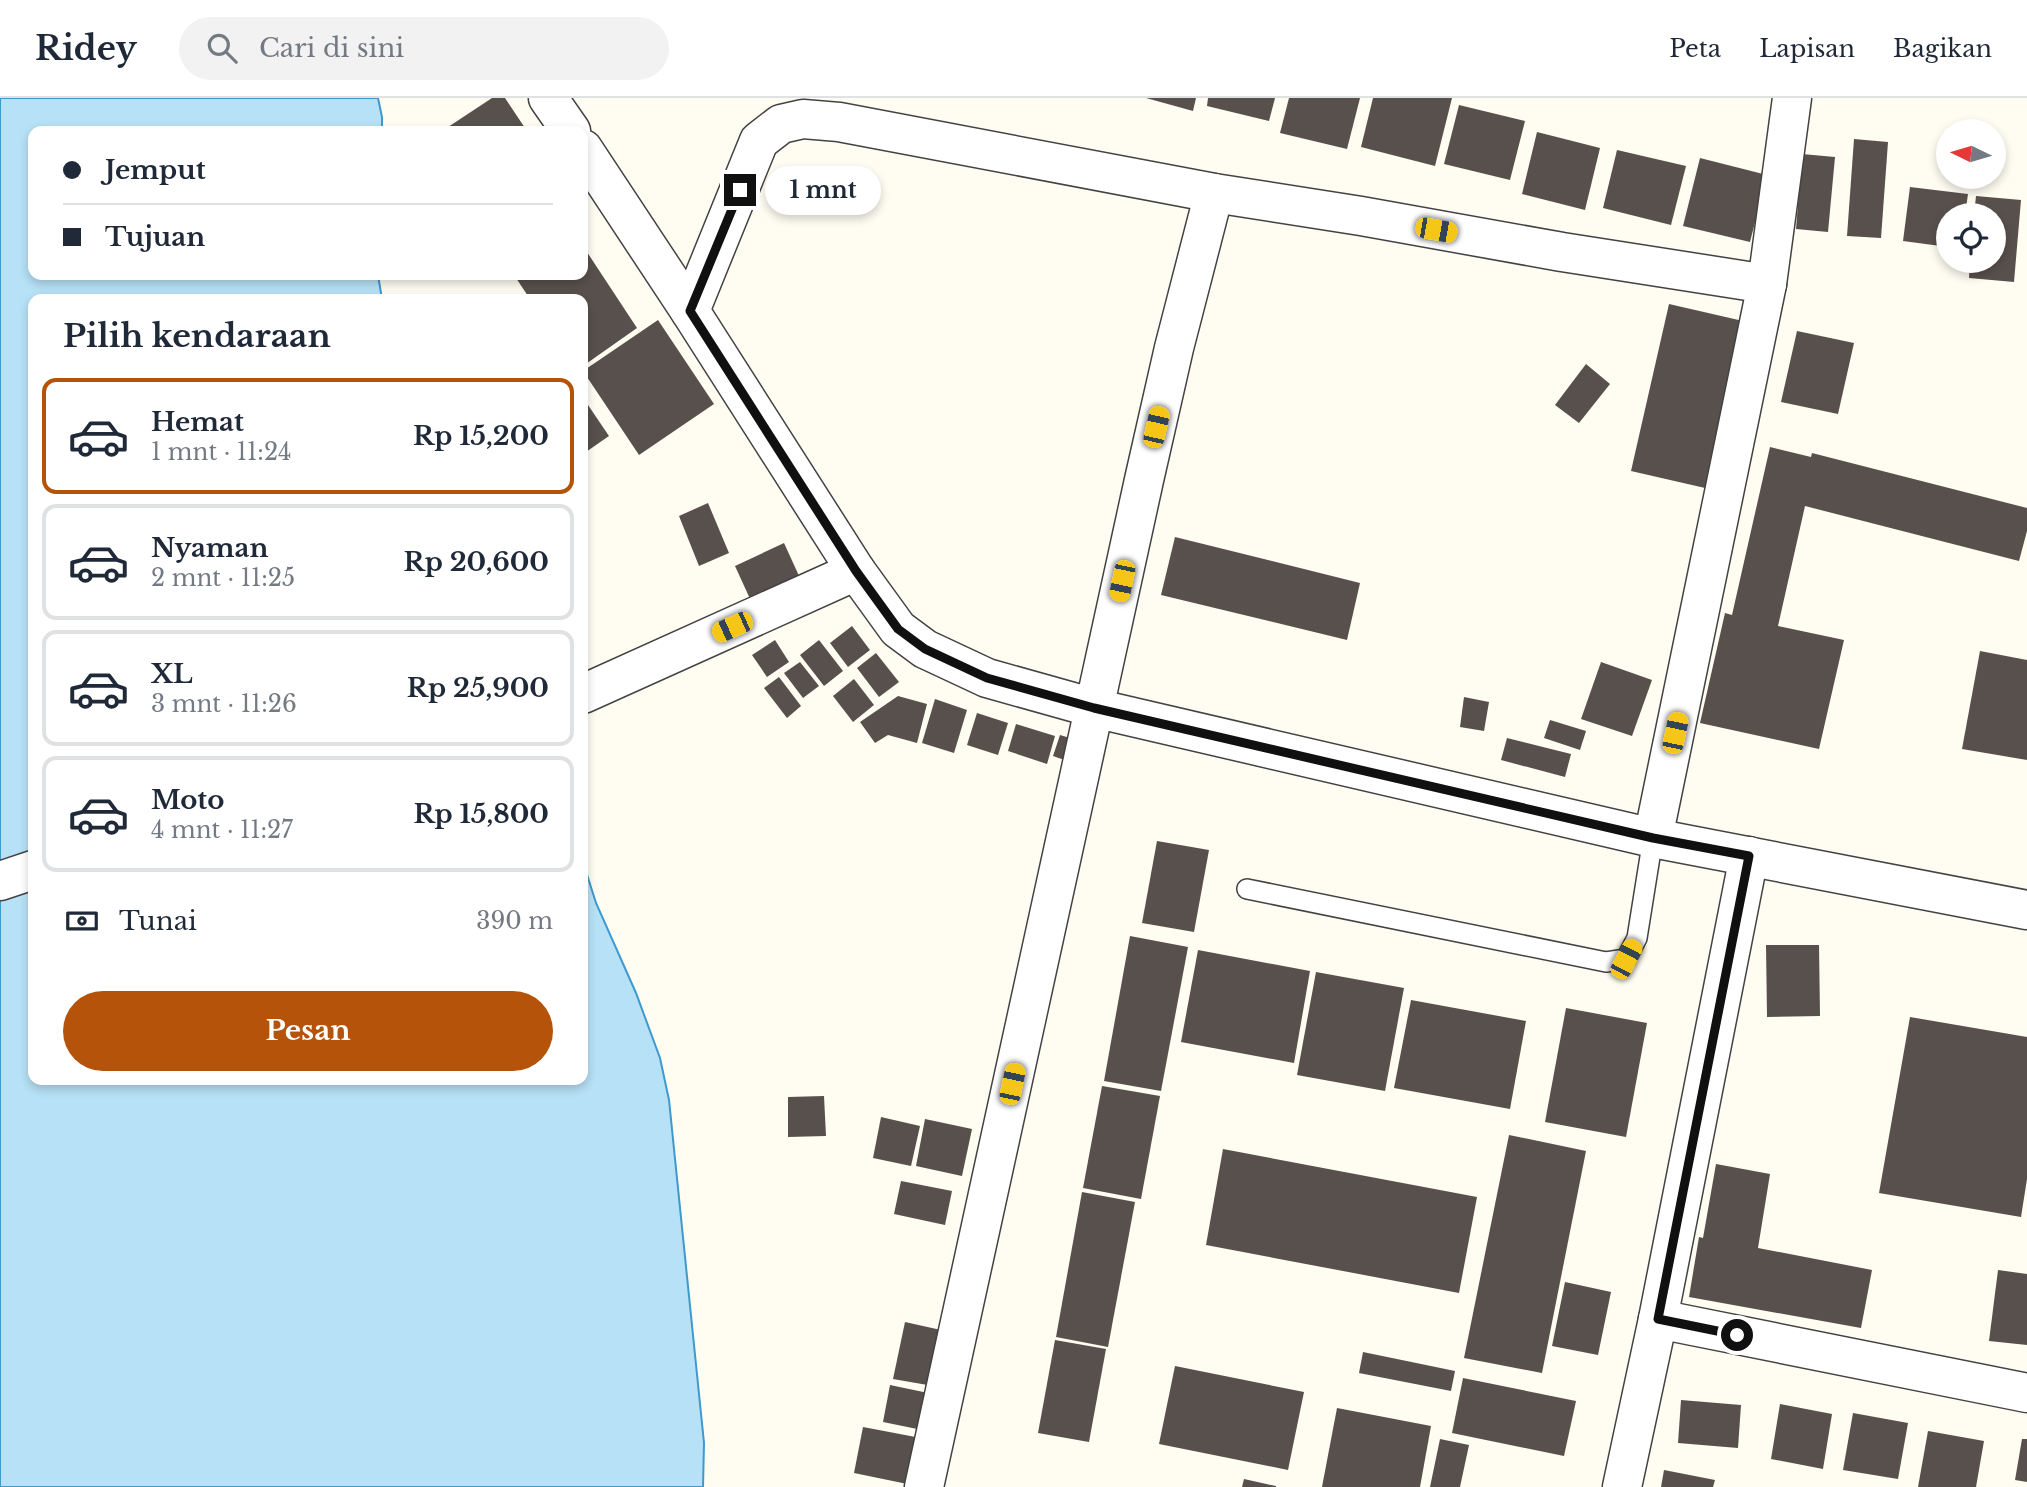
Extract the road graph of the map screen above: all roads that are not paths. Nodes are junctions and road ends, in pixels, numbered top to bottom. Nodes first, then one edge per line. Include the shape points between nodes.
1 (548, 98) edge
2 (1792, 98) edge
3 (568, 126) edge
4 (588, 157) edge
5 (1214, 193) junction
6 (1767, 284) junction
7 (690, 311) junction
8 (856, 571) junction
9 (588, 692) edge
10 (1094, 708) junction
11 (1653, 838) junction
12 (1749, 856) junction
13 (28, 872) edge
14 (0, 881) edge
15 (1247, 889) dead end
16 (2027, 910) edge
17 (1658, 1319) junction
18 (2027, 1393) edge
19 (924, 1487) edge
20 (1622, 1487) edge

1 - 3 street
2 - 6 street
4 - 7 street
5 - 6 street
5 - 7 street via 803,119 781,124 760,142
5 - 10 street via 1174,348
6 - 11 street
7 - 8 street
8 - 9 street
8 - 10 street via 898,629 925,649 987,678
10 - 11 street
10 - 19 street
11 - 12 street
11 - 15 lane via 1637,938 1626,959 1606,962
12 - 16 street
12 - 17 street
13 - 14 street
17 - 18 street
17 - 20 street

